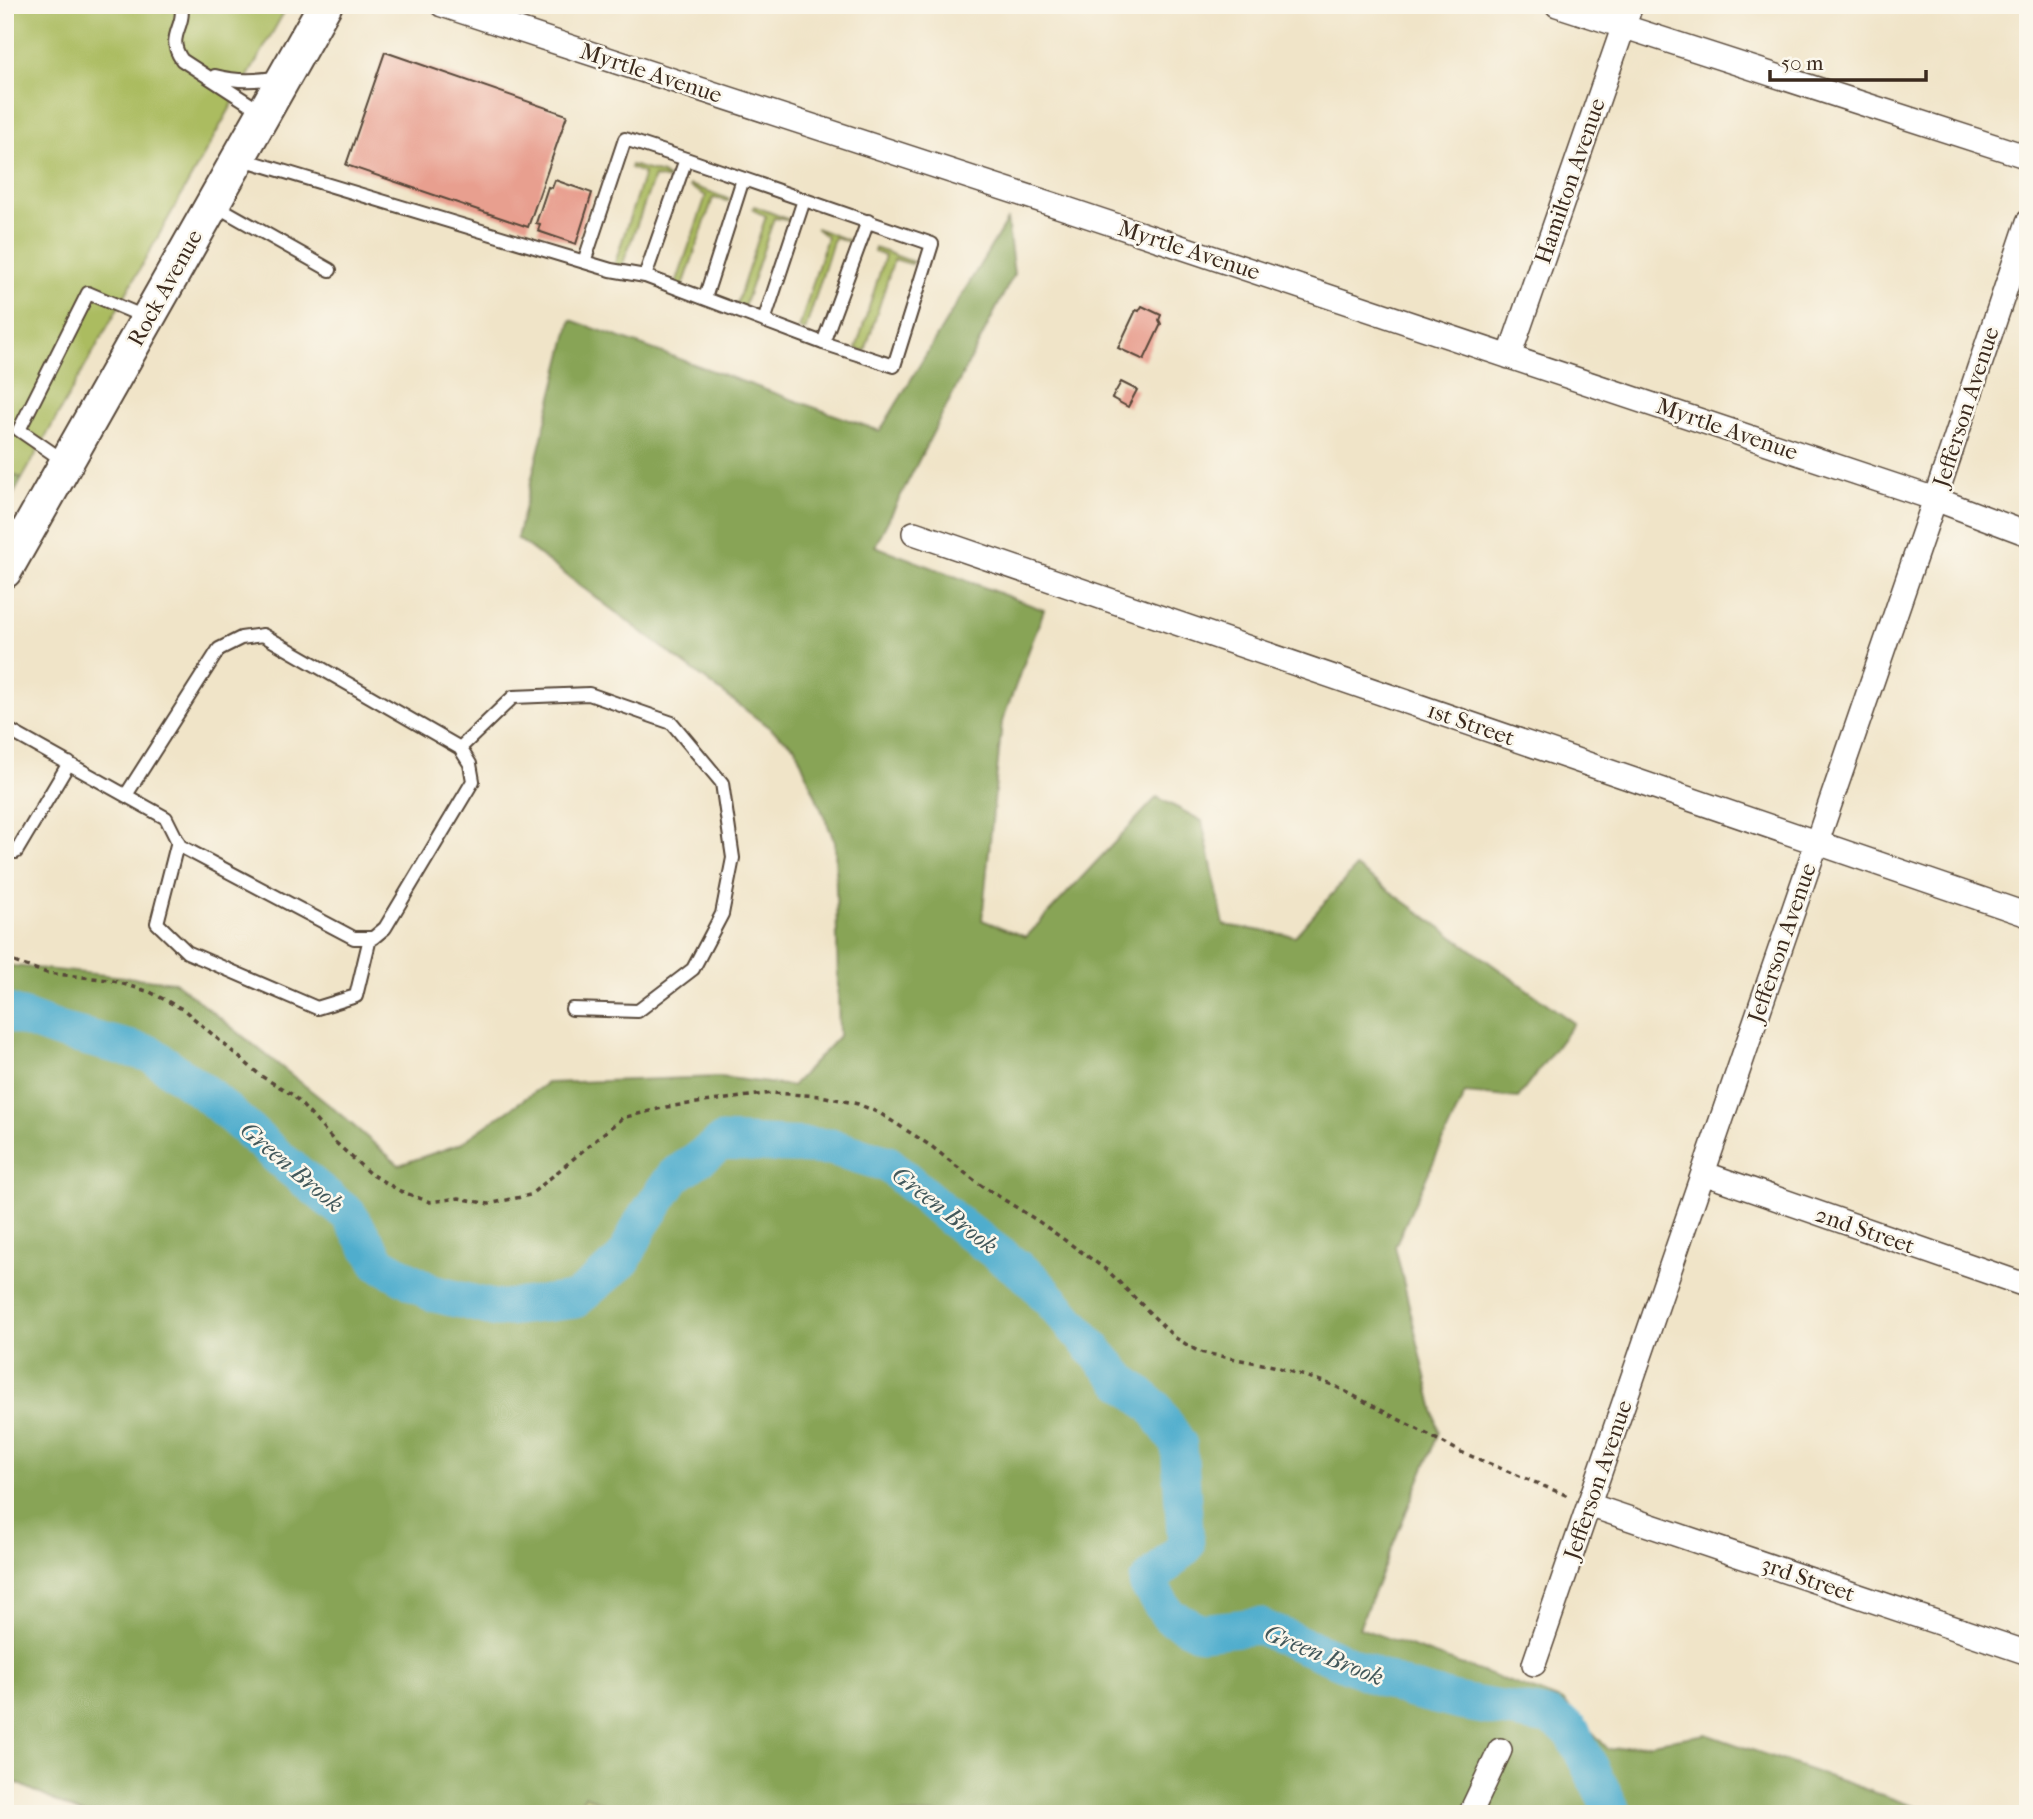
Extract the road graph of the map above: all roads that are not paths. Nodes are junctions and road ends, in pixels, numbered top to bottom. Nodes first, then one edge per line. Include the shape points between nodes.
1 (181, 5) edge
2 (325, 5) edge
3 (442, 5) edge
4 (1557, 5) edge
5 (1631, 5) edge
6 (1624, 28) junction
7 (205, 73) junction
8 (284, 77) junction
9 (264, 113) junction
10 (2028, 157) edge
11 (239, 158) junction
12 (686, 159) junction
13 (743, 179) junction
14 (804, 200) junction
15 (212, 204) junction
16 (868, 221) junction
17 (2028, 222) edge
18 (584, 262) junction
19 (330, 271) dead end
20 (645, 276) junction
21 (705, 298) junction
22 (148, 318) junction
23 (764, 321) junction
24 (823, 343) junction
25 (1509, 356) junction
26 (66, 463) junction
27 (1935, 499) junction
28 (914, 533) dead end
29 (2028, 534) edge
30 (5, 570) edge
31 (5, 728) edge
32 (460, 748) junction
33 (69, 763) junction
34 (126, 795) junction
35 (178, 841) junction
36 (1817, 843) junction
37 (16, 852) dead end
38 (2028, 915) edge
39 (370, 938) junction
40 (572, 1009) dead end
41 (1703, 1173) junction
42 (2028, 1286) edge
43 (1589, 1504) junction
44 (2028, 1653) edge
45 (1534, 1664) dead end
46 (1500, 1750) dead end
47 (1470, 1814) edge

1 - 7 lane via 175,50 182,60
2 - 8 street, Rock Avenue
3 - 25 street, Myrtle Avenue
4 - 6 street
5 - 6 street, Hamilton Avenue
6 - 10 street
6 - 25 street, Hamilton Avenue
7 - 8 lane via 251,82
7 - 9 lane
8 - 9 street, Rock Avenue
9 - 11 street, Rock Avenue
11 - 15 street, Rock Avenue
11 - 18 lane
12 - 13 lane
12 - 18 lane via 625,139
12 - 20 lane
13 - 14 lane
13 - 21 lane
14 - 16 lane
14 - 23 lane
15 - 19 lane
15 - 22 street, Rock Avenue
16 - 24 lane
16 - 24 lane via 932,244 894,366
17 - 27 street, Jefferson Avenue
18 - 20 lane
20 - 21 lane
21 - 23 lane
22 - 26 street, Rock Avenue
22 - 26 lane via 88,293 19,430
23 - 24 lane
25 - 27 street, Myrtle Avenue
26 - 30 street, Rock Avenue
27 - 29 street, Myrtle Avenue
27 - 36 street, Jefferson Avenue
28 - 36 street, 1st Street
31 - 33 lane
32 - 34 lane via 263,635 252,636 219,649
32 - 39 lane via 473,781 385,928
32 - 40 lane via 513,697 589,694 672,723 722,783 733,858 722,914 694,969 638,1011
33 - 34 lane
33 - 37 lane
34 - 35 lane via 166,818
35 - 39 lane via 354,938
35 - 39 lane via 157,923 187,952 317,1009 356,996
36 - 38 street, 1st Street
36 - 41 street, Jefferson Avenue
41 - 42 street, 2nd Street
41 - 43 street, Jefferson Avenue
43 - 44 street, 3rd Street
43 - 45 street, Jefferson Avenue
46 - 47 street

